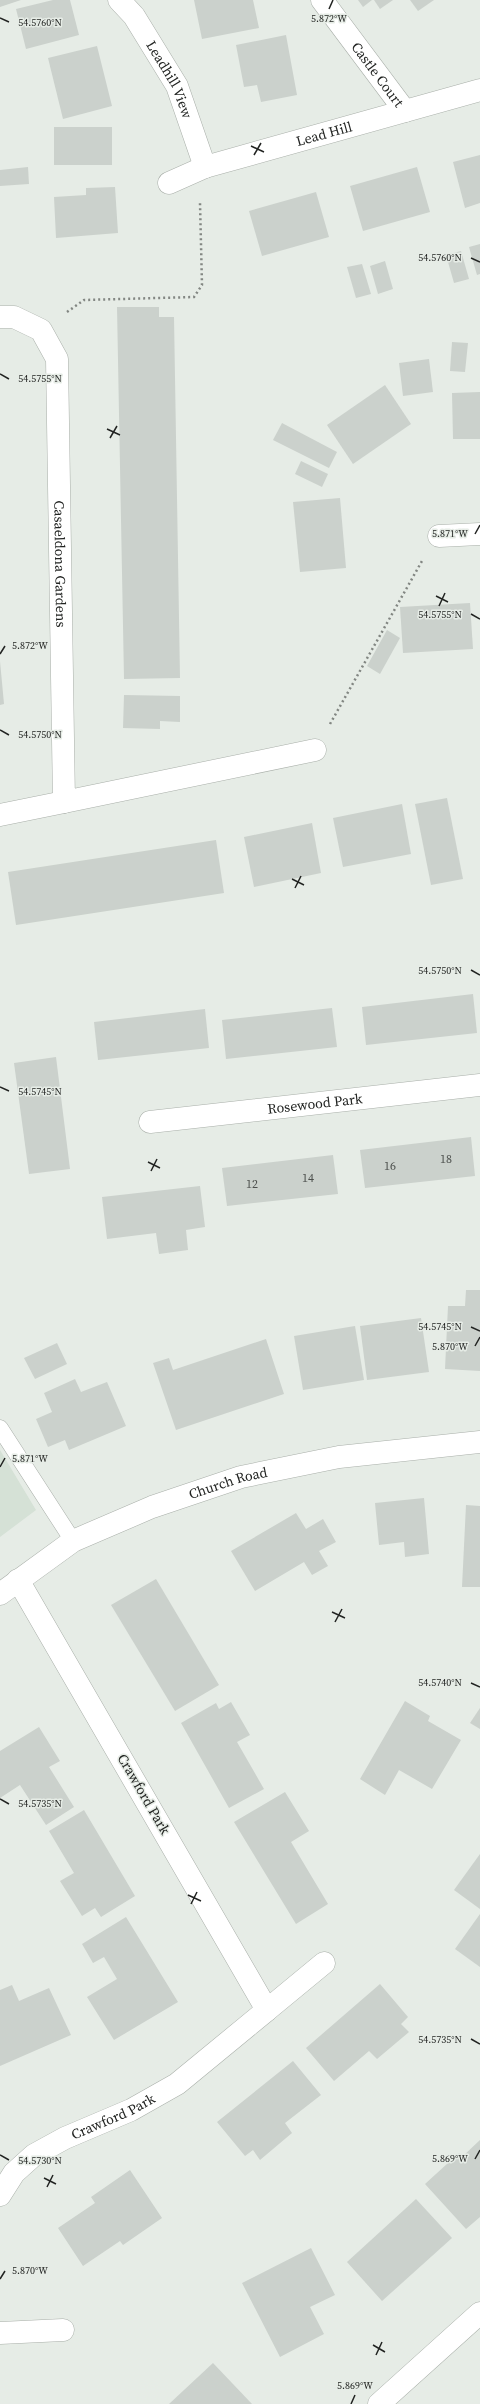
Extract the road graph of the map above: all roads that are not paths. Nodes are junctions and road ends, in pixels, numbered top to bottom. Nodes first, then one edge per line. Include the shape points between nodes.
1 (119, 0) edge
2 (322, 0) edge
3 (480, 90) edge
4 (405, 111) junction
5 (205, 167) junction
6 (169, 183) dead end
7 (0, 317) edge
8 (480, 534) edge
9 (439, 536) road end
10 (315, 750) road end
11 (64, 802) junction
12 (0, 815) edge
13 (480, 1084) edge
14 (150, 1122) dead end
15 (0, 1428) edge
16 (480, 1442) edge
17 (73, 1541) junction
18 (18, 1580) junction
19 (0, 1594) edge
20 (324, 1963) dead end
21 (268, 2010) junction
22 (0, 2195) edge
23 (480, 2313) edge
24 (63, 2330) dead end
25 (0, 2333) edge
26 (379, 2404) edge

1 - 5 street, Leadhill View via 134,16 177,86
2 - 4 street, Castle Court
3 - 4 street, Lead Hill
4 - 5 street, Lead Hill
5 - 6 street, Lead Hill
7 - 11 street, Casaeldona Gardens via 14,317 41,330 57,359
8 - 9 street
10 - 11 street
11 - 12 street
13 - 14 street, Rosewood Park
15 - 17 lane
16 - 17 street, Church Road via 339,1456 241,1477 152,1507
17 - 18 street, Church Road
18 - 19 street, Church Road
18 - 21 street, Crawford Park
20 - 21 street, Crawford Park
21 - 22 street, Crawford Park via 177,2084 131,2110 65,2138 34,2155 14,2173
23 - 26 street
24 - 25 street

